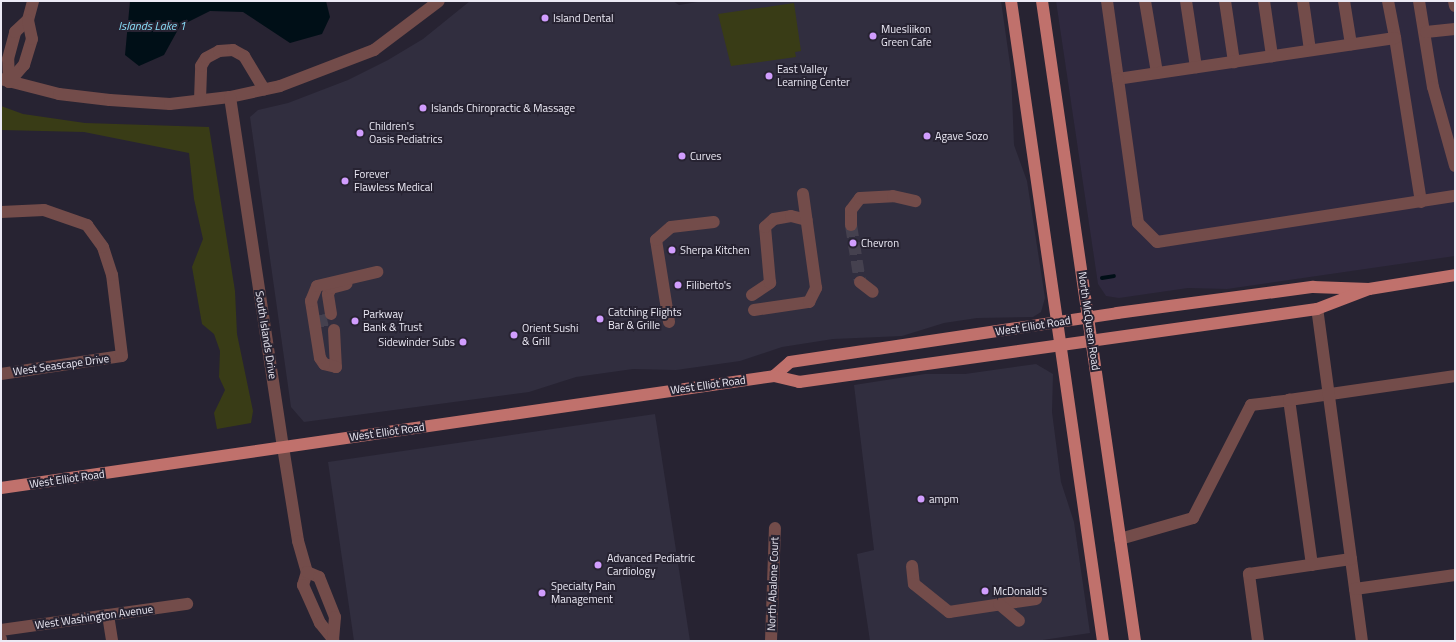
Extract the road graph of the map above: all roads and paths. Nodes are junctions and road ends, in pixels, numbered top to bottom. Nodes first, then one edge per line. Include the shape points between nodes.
1 (33, 1) edge
2 (439, 1) edge
3 (1011, 1) edge
4 (1042, 1) edge
5 (1107, 1) edge
6 (1145, 1) edge
7 (1186, 1) edge
8 (1225, 1) edge
9 (1264, 1) edge
10 (1303, 1) edge
11 (1344, 1) edge
12 (1388, 1) edge
13 (1420, 1) edge
14 (1454, 1) edge
15 (1455, 6) edge
16 (28, 20) junction
17 (1455, 30) edge
18 (1426, 32) junction
19 (1395, 38) junction
20 (1351, 44) junction
21 (1310, 50) junction
22 (1272, 56) junction
23 (1234, 62) junction
24 (1196, 67) junction
25 (1157, 73) junction
26 (1118, 79) junction
27 (5, 81) edge
28 (264, 89) junction
29 (230, 97) junction
30 (200, 100) junction
31 (1455, 166) edge
32 (803, 194) dead end
33 (1455, 196) edge
34 (915, 201) dead end
35 (1420, 202) junction
36 (1, 212) edge
37 (807, 220) junction
38 (714, 222) dead end
39 (851, 225) tunnel mouth
40 (1455, 275) edge
41 (860, 282) tunnel mouth
42 (1369, 289) junction
43 (873, 292) dead end
44 (752, 295) dead end
45 (1317, 309) junction
46 (754, 310) dead end
47 (326, 314) tunnel mouth
48 (1088, 318) junction
49 (669, 322) dead end
50 (1058, 322) junction
51 (329, 331) tunnel mouth
52 (1092, 340) junction
53 (1061, 345) junction
54 (1, 374) edge
55 (774, 376) junction
56 (1455, 376) edge
57 (1329, 394) junction
58 (1289, 400) junction
59 (283, 447) junction
60 (1, 488) edge
61 (775, 528) dead end
62 (1120, 539) junction
63 (1351, 559) junction
64 (1312, 565) junction
65 (912, 566) dead end
66 (307, 572) junction
67 (1455, 575) edge
68 (1355, 589) junction
69 (1036, 599) dead end
70 (187, 604) dead end
71 (999, 604) junction
72 (331, 607) junction
73 (316, 614) junction
74 (108, 615) junction
75 (1020, 621) dead end
76 (1, 630) edge
77 (333, 640) edge
78 (112, 641) edge
79 (771, 641) edge
80 (1103, 641) edge
81 (1135, 641) edge
82 (1258, 641) edge
83 (1362, 641) edge

1 - 16 street
2 - 28 street via 374,50 327,70
3 - 50 main road
4 - 48 main road, North McQueen Road
5 - 26 street
6 - 25 street
7 - 24 street
8 - 23 street
9 - 22 street
10 - 21 street
11 - 20 street
12 - 19 street
13 - 18 street
14 - 15 street
16 - 27 street via 15,32
16 - 27 street via 32,39 24,65
17 - 18 street
18 - 31 street via 1434,87
19 - 20 street
19 - 35 street
20 - 21 street
21 - 22 street
22 - 23 street
23 - 24 street
24 - 25 street
25 - 26 street
26 - 35 street via 1138,223 1157,242
27 - 30 street via 59,94 110,100 170,104
28 - 29 street
28 - 30 street via 244,56 233,50 219,51 206,58 201,66
29 - 30 street
29 - 59 street, South Islands Drive
32 - 37 street
33 - 35 street
34 - 39 street via 893,196 860,198 852,210
36 - 54 street, West Seascape Drive via 44,210 91,221 112,275 122,356
37 - 44 street via 791,216 774,219 765,227 770,283
37 - 46 street via 816,288 809,302
38 - 49 street via 671,227 656,240
40 - 42 main road, West Elliot Road
41 - 43 street
42 - 45 main road, West Elliot Road
42 - 48 main road, West Elliot Road via 1313,287
45 - 52 main road, West Elliot Road
45 - 57 street
47 - 51 street via 328,289 378,276 323,281 312,293 320,358 331,366
48 - 50 main road, West Elliot Road
48 - 52 main road, North McQueen Road
50 - 53 main road
50 - 55 main road, West Elliot Road via 790,362
52 - 53 main road, West Elliot Road
52 - 62 main road, North McQueen Road
53 - 55 main road, West Elliot Road via 799,382
53 - 80 main road
55 - 59 main road, West Elliot Road
56 - 57 street
57 - 58 street
57 - 63 street
58 - 62 street via 1251,405 1192,518
58 - 64 street
59 - 60 main road, West Elliot Road
59 - 66 street, South Islands Drive via 298,541
61 - 79 street, North Abalone Court
62 - 81 main road, North McQueen Road
63 - 64 street
63 - 68 street
64 - 82 street via 1249,574
65 - 71 street via 914,584 949,612
66 - 72 street, South Islands Drive via 319,577
66 - 73 street, South Islands Drive via 303,585
67 - 68 street
68 - 83 street
69 - 71 street
70 - 74 street, West Washington Avenue
71 - 75 street
72 - 73 street
72 - 77 street, South Islands Drive via 335,617
73 - 77 street, South Islands Drive
74 - 76 street, West Washington Avenue
74 - 78 street

